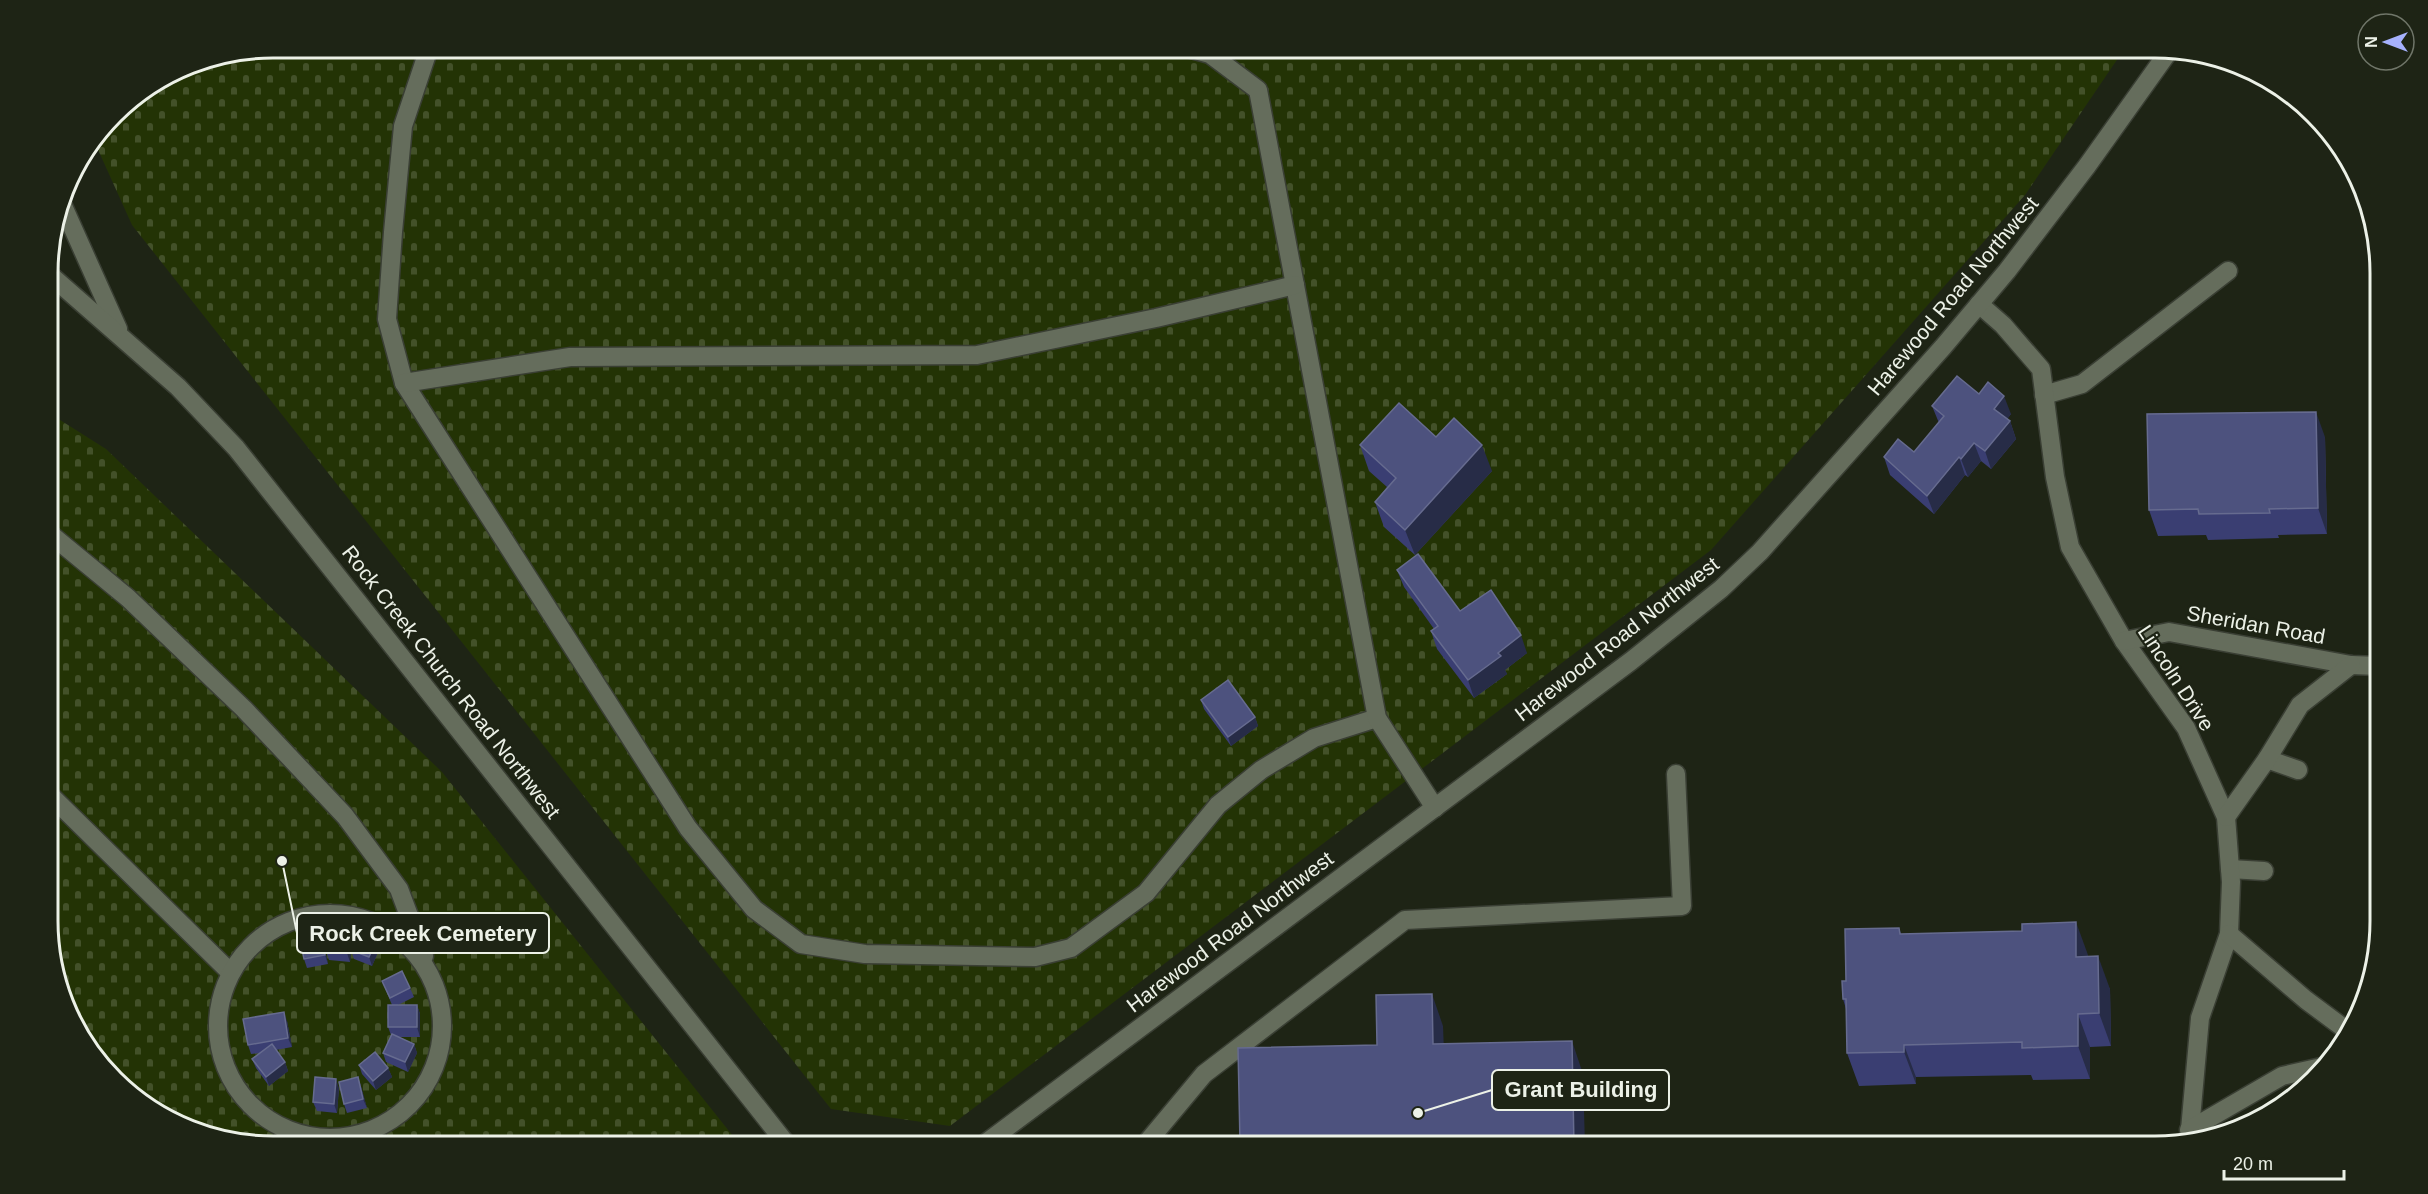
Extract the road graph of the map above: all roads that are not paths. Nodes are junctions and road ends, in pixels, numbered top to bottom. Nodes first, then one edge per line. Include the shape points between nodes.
1 (426, 58) edge
2 (1215, 58) edge
3 (2163, 59) edge
4 (67, 215) edge
5 (2228, 271) dead end
6 (58, 282) edge
7 (1295, 285) junction
8 (1979, 304) junction
9 (120, 334) junction
10 (404, 383) junction
11 (2044, 396) junction
12 (58, 540) edge
13 (2124, 641) junction
14 (2351, 665) junction
15 (2370, 666) edge
16 (1377, 718) junction
17 (2267, 759) junction
18 (2298, 770) dead end
19 (1676, 774) dead end
20 (58, 803) edge
21 (1435, 808) junction
22 (2226, 818) junction
23 (2230, 869) junction
24 (2264, 871) dead end
25 (2229, 934) junction
26 (231, 973) junction
27 (430, 975) junction
28 (2342, 1027) edge
29 (2308, 1070) edge
30 (2197, 1131) edge
31 (2189, 1132) edge
32 (300, 1136) edge
33 (378, 1136) edge
34 (780, 1136) edge
35 (995, 1136) edge
36 (1152, 1136) edge

1 - 10 street via 403,126 387,319
2 - 7 street via 1258,90
3 - 8 street, Harewood Road Northwest via 2042,227
4 - 9 street
5 - 11 street via 2082,384
6 - 9 street, Rock Creek Church Road Northwest
7 - 10 street via 977,355 570,357
7 - 16 street
8 - 11 street, Lincoln Drive via 2041,369
8 - 21 street, Harewood Road Northwest via 1767,544 1721,589
9 - 34 street, Rock Creek Church Road Northwest via 178,387 264,481
10 - 16 street via 688,828 754,909 801,944 865,954 1035,957 1071,948 1146,893 1218,806 1261,770 1314,738
11 - 13 street, Lincoln Drive via 2070,547
12 - 27 street via 137,606 244,709 345,816 399,889
13 - 14 street, Sheridan Road via 2169,632
13 - 22 street, Lincoln Drive via 2186,728
14 - 15 street, Sheridan Road
14 - 17 street via 2300,705
16 - 21 street
17 - 18 street
17 - 22 street
19 - 36 street via 1682,906 1405,920 1204,1074
20 - 26 street
21 - 35 street, Harewood Road Northwest
22 - 23 street, Lincoln Drive
23 - 24 street
23 - 25 street, Lincoln Drive
25 - 28 street
25 - 31 street, Lincoln Drive via 2200,1018
26 - 27 street via 242,956 286,922 339,914 386,928 407,944
26 - 32 street via 221,998 218,1028 225,1067 246,1101 264,1119
27 - 33 street via 439,996 443,1035 439,1058 410,1107
29 - 30 street via 2283,1076

